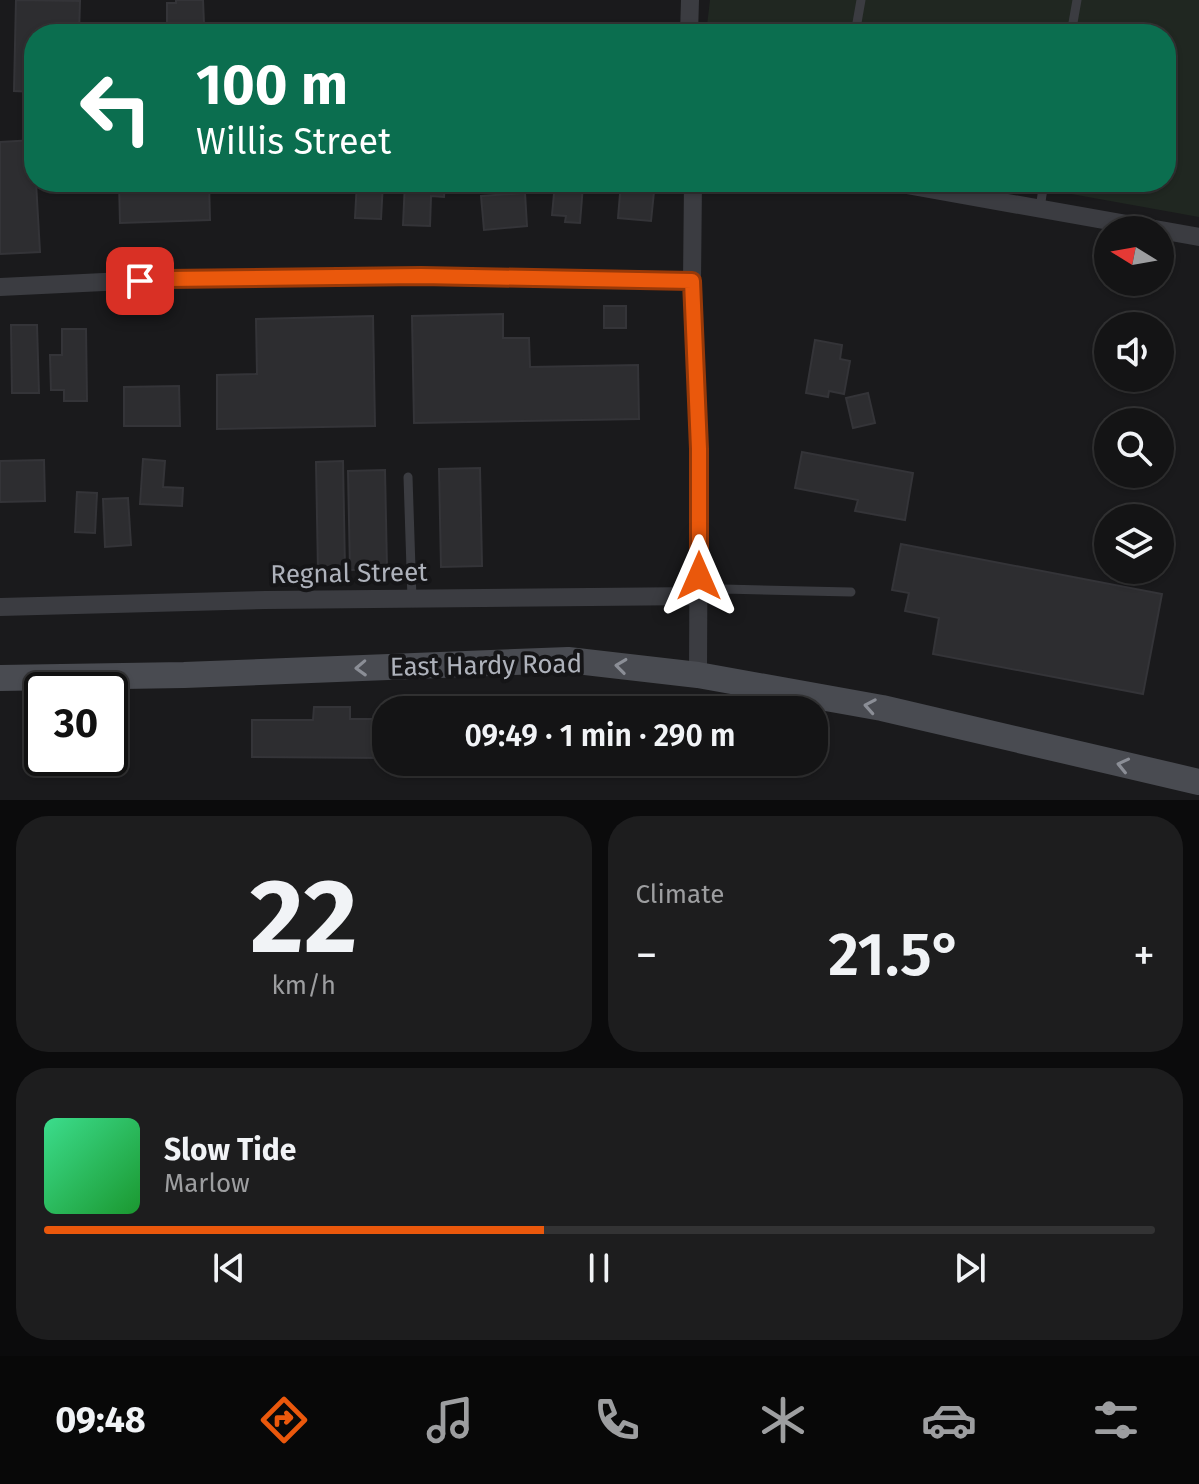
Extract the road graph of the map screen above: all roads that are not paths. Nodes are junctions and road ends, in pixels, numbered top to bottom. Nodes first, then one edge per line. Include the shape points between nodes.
1 (690, 0) edge
2 (861, 0) edge
3 (1077, 0) edge
4 (689, 24) edge
5 (857, 24) edge
6 (1073, 24) edge
7 (693, 192) edge
8 (948, 192) edge
9 (1042, 192) edge
10 (1040, 208) junction
11 (1199, 237) edge
12 (692, 281) junction
13 (0, 287) edge
14 (408, 477) dead end
15 (851, 592) dead end
16 (700, 596) junction
17 (412, 599) junction
18 (0, 607) edge
19 (698, 675) junction
20 (0, 678) edge
21 (1199, 782) edge

1 - 4 street
2 - 5 lane
3 - 6 lane
7 - 12 street
8 - 10 street
9 - 10 lane
10 - 11 street
12 - 13 street via 421,276
12 - 16 street
14 - 17 lane
15 - 16 lane via 723,589
16 - 17 street, Regnal Street
16 - 19 street
17 - 18 street, Regnal Street
19 -> 20 main road, East Hardy Road via 568,660
21 -> 19 main road, East Hardy Road via 882,708

